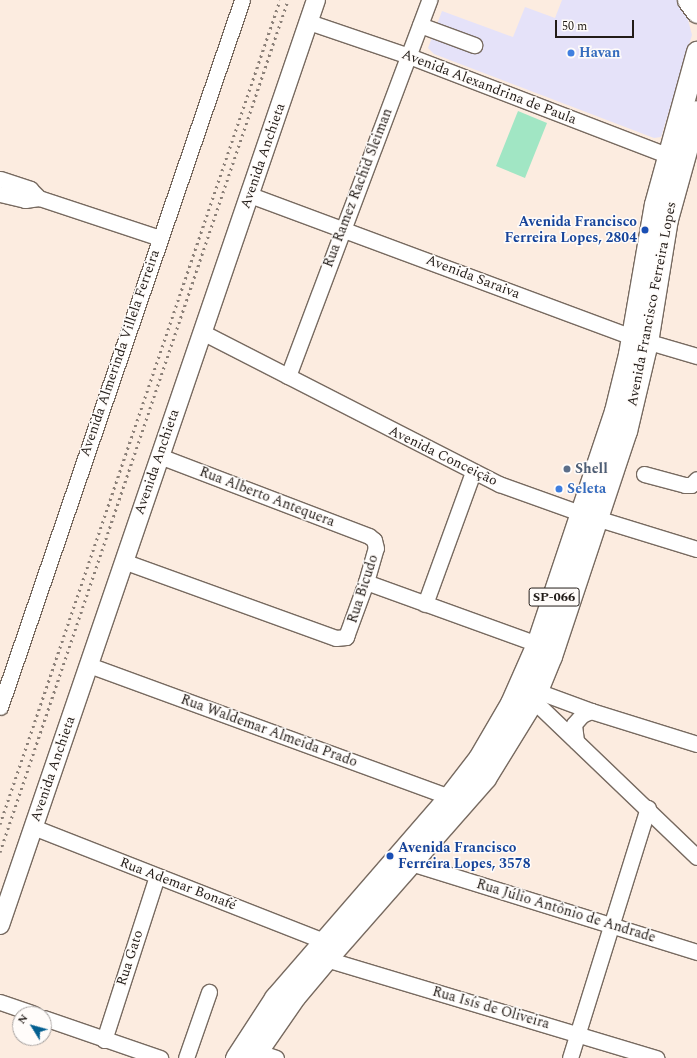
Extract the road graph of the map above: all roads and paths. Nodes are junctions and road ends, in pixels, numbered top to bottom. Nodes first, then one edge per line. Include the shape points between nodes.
1 (242, 0) edge
2 (316, 0) edge
3 (429, 0) edge
4 (688, 0) edge
5 (697, 12) edge
6 (309, 22) junction
7 (420, 25) junction
8 (474, 46) dead end
9 (697, 52) edge
10 (409, 56) junction
11 (697, 111) edge
12 (682, 159) edge
13 (0, 179) edge
14 (0, 194) edge
15 (250, 195) junction
16 (39, 198) junction
17 (343, 228) junction
18 (160, 238) junction
19 (202, 332) junction
20 (639, 339) junction
21 (697, 356) edge
22 (288, 376) junction
23 (159, 456) junction
24 (474, 472) junction
25 (644, 474) dead end
26 (696, 482) edge
27 (590, 516) junction
28 (374, 540) joint
29 (697, 549) edge
30 (123, 561) junction
31 (366, 582) junction
32 (425, 604) junction
33 (537, 644) junction
34 (89, 665) junction
35 (535, 695) junction
36 (0, 707) edge
37 (591, 711) junction
38 (576, 741) junction
39 (697, 744) edge
40 (449, 797) junction
41 (648, 808) junction
42 (33, 827) junction
43 (697, 857) edge
44 (412, 863) junction
45 (157, 876) junction
46 (0, 925) edge
47 (610, 926) junction
48 (325, 950) junction
49 (697, 952) edge
50 (209, 992) dead end
51 (0, 1002) edge
52 (12, 1006) edge
53 (52, 1021) edge
54 (577, 1034) junction
55 (104, 1040) junction
56 (253, 1055) edge
57 (160, 1058) edge
58 (186, 1058) edge
59 (236, 1058) edge
60 (276, 1058) edge
61 (570, 1058) edge
62 (656, 1058) edge

1 - 18 street, Avenida Almerinda Villela Ferreira
2 - 6 main road, Avenida Anchieta
3 - 7 street, Rua Ramez Rachid Sleiman
4 - 5 highway
6 - 10 street, Avenida Alexandrina de Paula
6 - 15 main road, Avenida Anchieta
7 - 8 street
7 - 10 street, Rua Ramez Rachid Sleiman
9 - 12 highway, Avenida Francisco Ferreira Lopes / SP-066
10 - 12 street, Avenida Alexandrina de Paula
10 - 17 street, Rua Ramez Rachid Sleiman
11 - 12 highway, Avenida Francisco Ferreira Lopes / SP-066
12 - 20 highway, Avenida Francisco Ferreira Lopes / SP-066 via 648,237
13 - 16 street via 30,189
14 - 16 street via 25,200
15 - 17 street, Avenida Saraiva
15 - 19 main road, Avenida Anchieta
16 - 18 street
17 - 20 street, Avenida Saraiva
17 - 22 street, Rua Ramez Rachid Sleiman
18 - 36 street, Avenida Almerinda Villela Ferreira
19 - 22 street, Avenida Conceição
19 - 23 main road, Avenida Anchieta
20 - 21 street, Avenida Saraiva
20 - 27 highway, Avenida Francisco Ferreira Lopes / SP-066 via 615,412
22 - 24 street, Avenida Conceição
23 - 28 street, Rua Alberto Antequera via 364,533
23 - 30 main road, Avenida Anchieta
24 - 27 street, Avenida Conceição
24 - 32 street
25 - 26 street via 684,485
27 - 29 street, Avenida Conceição
27 - 33 highway, Avenida Francisco Ferreira Lopes / SP-066
27 - 35 highway, Avenida Francisco Ferreira Lopes / SP-066
28 - 31 street, Rua Bicudo via 375,553
30 - 31 street, Rua Bicudo via 336,638 346,637
30 - 34 main road, Avenida Anchieta
31 - 32 street
32 - 33 street
33 - 35 highway via 528,688
33 - 40 highway, Avenida Francisco Ferreira Lopes / SP-066 via 495,733
34 - 40 street, Rua Waldemar Almeida Prado
34 - 42 main road, Avenida Anchieta
35 - 37 street
35 - 38 street
35 - 44 highway, Avenida Francisco Ferreira Lopes / SP-066 via 485,778
37 - 38 street via 582,715 574,724
37 - 39 street
38 - 41 street
40 - 48 highway, Avenida Francisco Ferreira Lopes / SP-066
41 - 43 street
41 - 47 street
42 - 45 street, Rua Ademar Bonafé
42 - 46 main road, Avenida Anchieta
44 - 47 street, Rua Júlio Antônio de Andrade
44 - 48 highway, Avenida Francisco Ferreira Lopes / SP-066
45 - 48 street, Rua Ademar Bonafé
45 - 55 street, Rua Gato
47 - 49 street, Rua Júlio Antônio de Andrade
47 - 54 street
48 - 54 street, Rua Isís de Oliveira
48 - 56 highway, Avenida Francisco Ferreira Lopes / SP-066
48 - 59 highway, Avenida Francisco Ferreira Lopes / SP-066 via 275,998
50 - 58 street
51 - 52 street
53 - 55 street
54 - 61 street
54 - 62 street, Rua Isís de Oliveira
55 - 57 street
56 - 60 street

